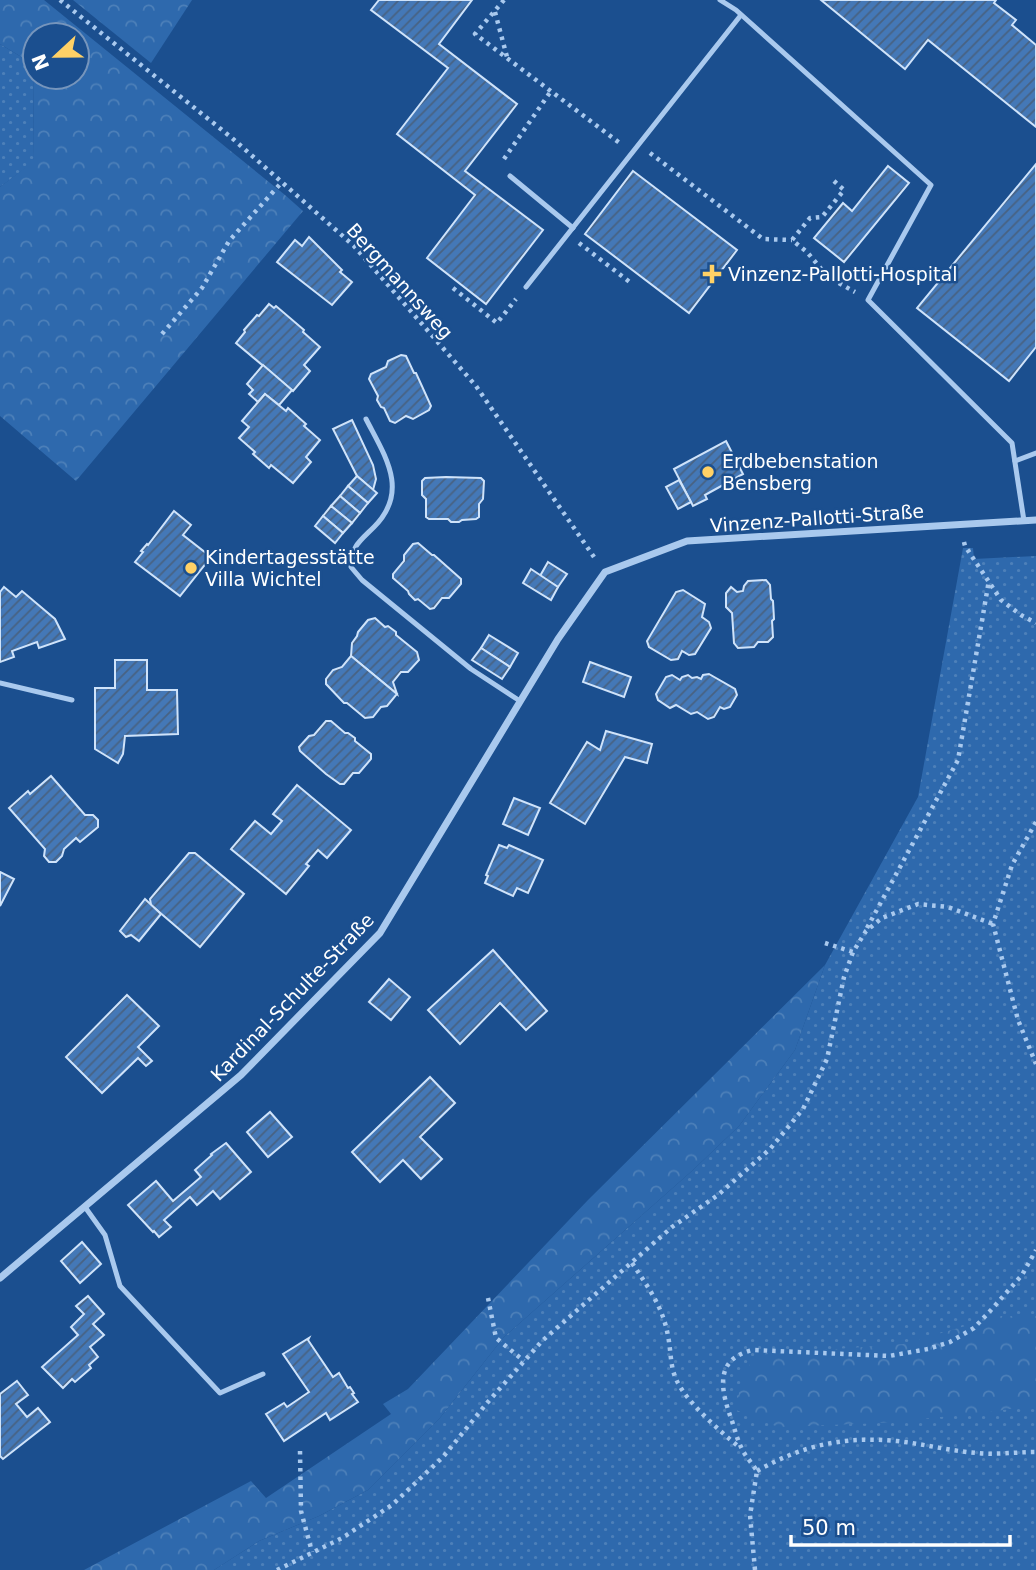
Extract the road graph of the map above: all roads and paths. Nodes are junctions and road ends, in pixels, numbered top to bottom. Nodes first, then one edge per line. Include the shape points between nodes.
1 (61, 0) edge
2 (504, 0) edge
3 (720, 0) edge
4 (494, 12) junction
5 (741, 15) junction
6 (508, 58) junction
7 (551, 91) junction
8 (639, 144) junction
9 (632, 153) junction
10 (498, 167) dead end
11 (510, 176) dead end
12 (834, 181) dead end
13 (282, 182) junction
14 (573, 228) junction
15 (568, 235) junction
16 (792, 240) junction
17 (631, 283) dead end
18 (526, 287) joint
19 (453, 288) dead end
20 (868, 300) junction
21 (162, 334) dead end
22 (366, 419) dead end
23 (1036, 453) edge
24 (1015, 461) junction
25 (1036, 520) edge
26 (1024, 521) junction
27 (959, 525) junction
28 (605, 572) junction
29 (989, 580) junction
30 (1036, 623) edge
31 (0, 683) edge
32 (72, 700) dead end
33 (520, 701) junction
34 (1036, 822) edge
35 (993, 924) junction
36 (866, 930) junction
37 (825, 943) dead end
38 (853, 952) junction
39 (1036, 1064) edge
40 (85, 1207) junction
41 (1036, 1250) edge
42 (632, 1264) junction
43 (0, 1278) edge
44 (488, 1298) dead end
45 (524, 1361) junction
46 (262, 1374) dead end
47 (742, 1449) junction
48 (300, 1451) dead end
49 (1036, 1452) edge
50 (757, 1471) junction
51 (312, 1552) junction
52 (277, 1570) edge
53 (755, 1570) edge

1 - 13 path, Bergmannsweg
2 - 4 path
3 - 5 lane
4 - 6 path
4 - 6 path via 475,34
5 - 8 lane
5 - 20 lane via 931,185
6 - 7 path
7 - 9 path
7 - 10 path
8 - 9 lane
8 - 16 path via 763,239
9 - 14 lane
11 - 14 lane
12 - 16 path via 844,190 822,217 810,218
13 - 21 path via 229,241 202,288
13 - 28 path, Bergmannsweg via 354,246 475,386
14 - 15 lane
15 - 17 path
15 - 18 lane
16 - 20 path via 828,277
18 - 19 path via 497,323
20 - 24 lane via 1012,443
22 - 33 lane via 387,460 394,486 377,525 351,554 351,567 471,669
23 - 24 lane
24 - 26 lane
25 - 26 street, Vinzenz-Pallotti-Straße
26 - 27 street, Vinzenz-Pallotti-Straße
27 - 28 street, Vinzenz-Pallotti-Straße via 687,541
27 - 29 path via 965,546
28 - 33 street, Kardinal-Schulte-Straße
29 - 30 path via 1002,600
29 - 36 path via 958,760
31 - 32 lane
33 - 40 street, Kardinal-Schulte-Straße via 380,933 241,1075
34 - 35 path via 1012,866
35 - 36 path via 948,907 918,904 882,918
35 - 39 path via 1018,1020
36 - 38 path
37 - 38 path
38 - 42 path via 827,1059 803,1109 770,1149
40 - 43 street, Kardinal-Schulte-Straße
40 - 46 lane via 105,1235 120,1286 220,1394
41 - 47 path via 1022,1275 991,1310 974,1328 950,1342 889,1356 740,1352 723,1373 722,1385
42 - 45 path
42 - 47 path via 659,1303 679,1385
44 - 45 path via 496,1338
45 - 51 path via 424,1477 372,1519
47 - 50 path
48 - 51 path via 301,1511
49 - 50 path via 973,1453 897,1441 851,1441 803,1449
50 - 53 path via 750,1515
51 - 52 path

